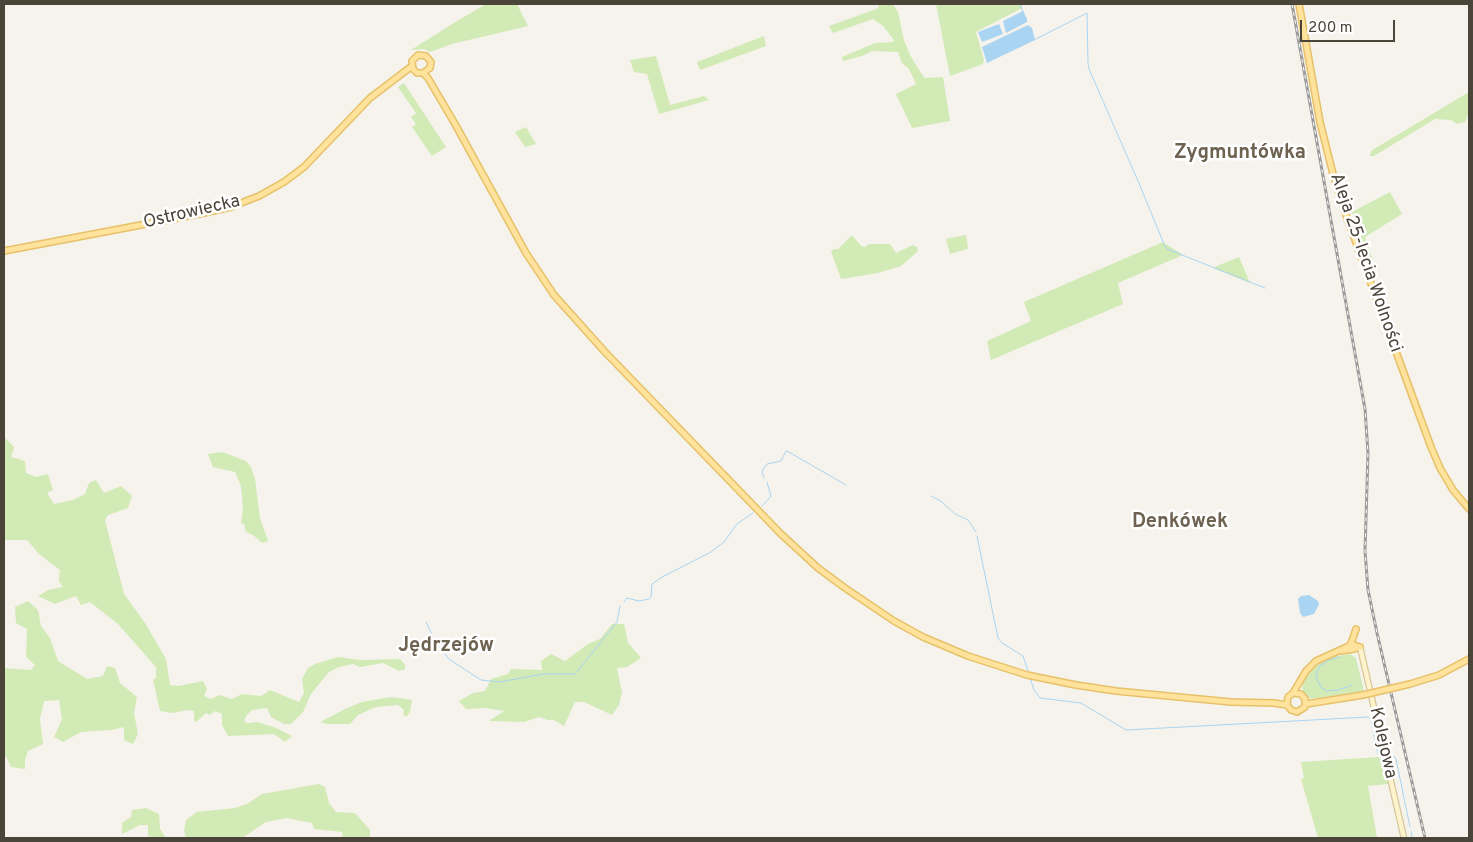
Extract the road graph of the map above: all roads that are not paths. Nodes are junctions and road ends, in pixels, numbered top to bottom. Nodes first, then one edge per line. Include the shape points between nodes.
1 (1299, 4) edge
2 (414, 68) junction
3 (429, 70) junction
4 (423, 73) junction
5 (455, 124) junction
6 (4, 250) edge
7 (1469, 509) edge
8 (1356, 629) dead end
9 (1360, 647) joint
10 (1349, 648) junction
11 (1469, 659) edge
12 (1362, 662) junction
13 (1301, 679) junction
14 (1293, 693) junction
15 (1301, 694) junction
16 (1306, 701) junction
17 (1287, 702) junction
18 (1404, 838) edge

1 - 7 main road, Aleja 25-lecia Wolności via 1320,122 1347,218 1431,447 1453,490
2 - 3 main road via 412,61 416,56 424,55 431,62
2 - 4 main road
2 - 6 main road, Ostrowiecka via 370,98 298,172 271,190 238,205
3 - 4 main road
3 - 5 main road
4 - 5 main road
5 - 17 main road via 526,253 554,295 742,495 818,568 863,601 945,647 1029,675 1076,685 1157,695 1231,702
8 - 10 main road
9 - 10 main road via 1354,645
9 - 12 main road, Kolejowa
10 - 12 main road via 1358,654
10 - 13 main road via 1316,661
11 - 16 main road, bridge via 1440,675 1410,684 1363,695
12 - 18 main road, Kolejowa
13 - 14 main road
13 - 15 main road
14 - 15 main road
14 - 17 main road
15 - 16 main road
16 - 17 main road via 1303,709 1297,712 1291,710

